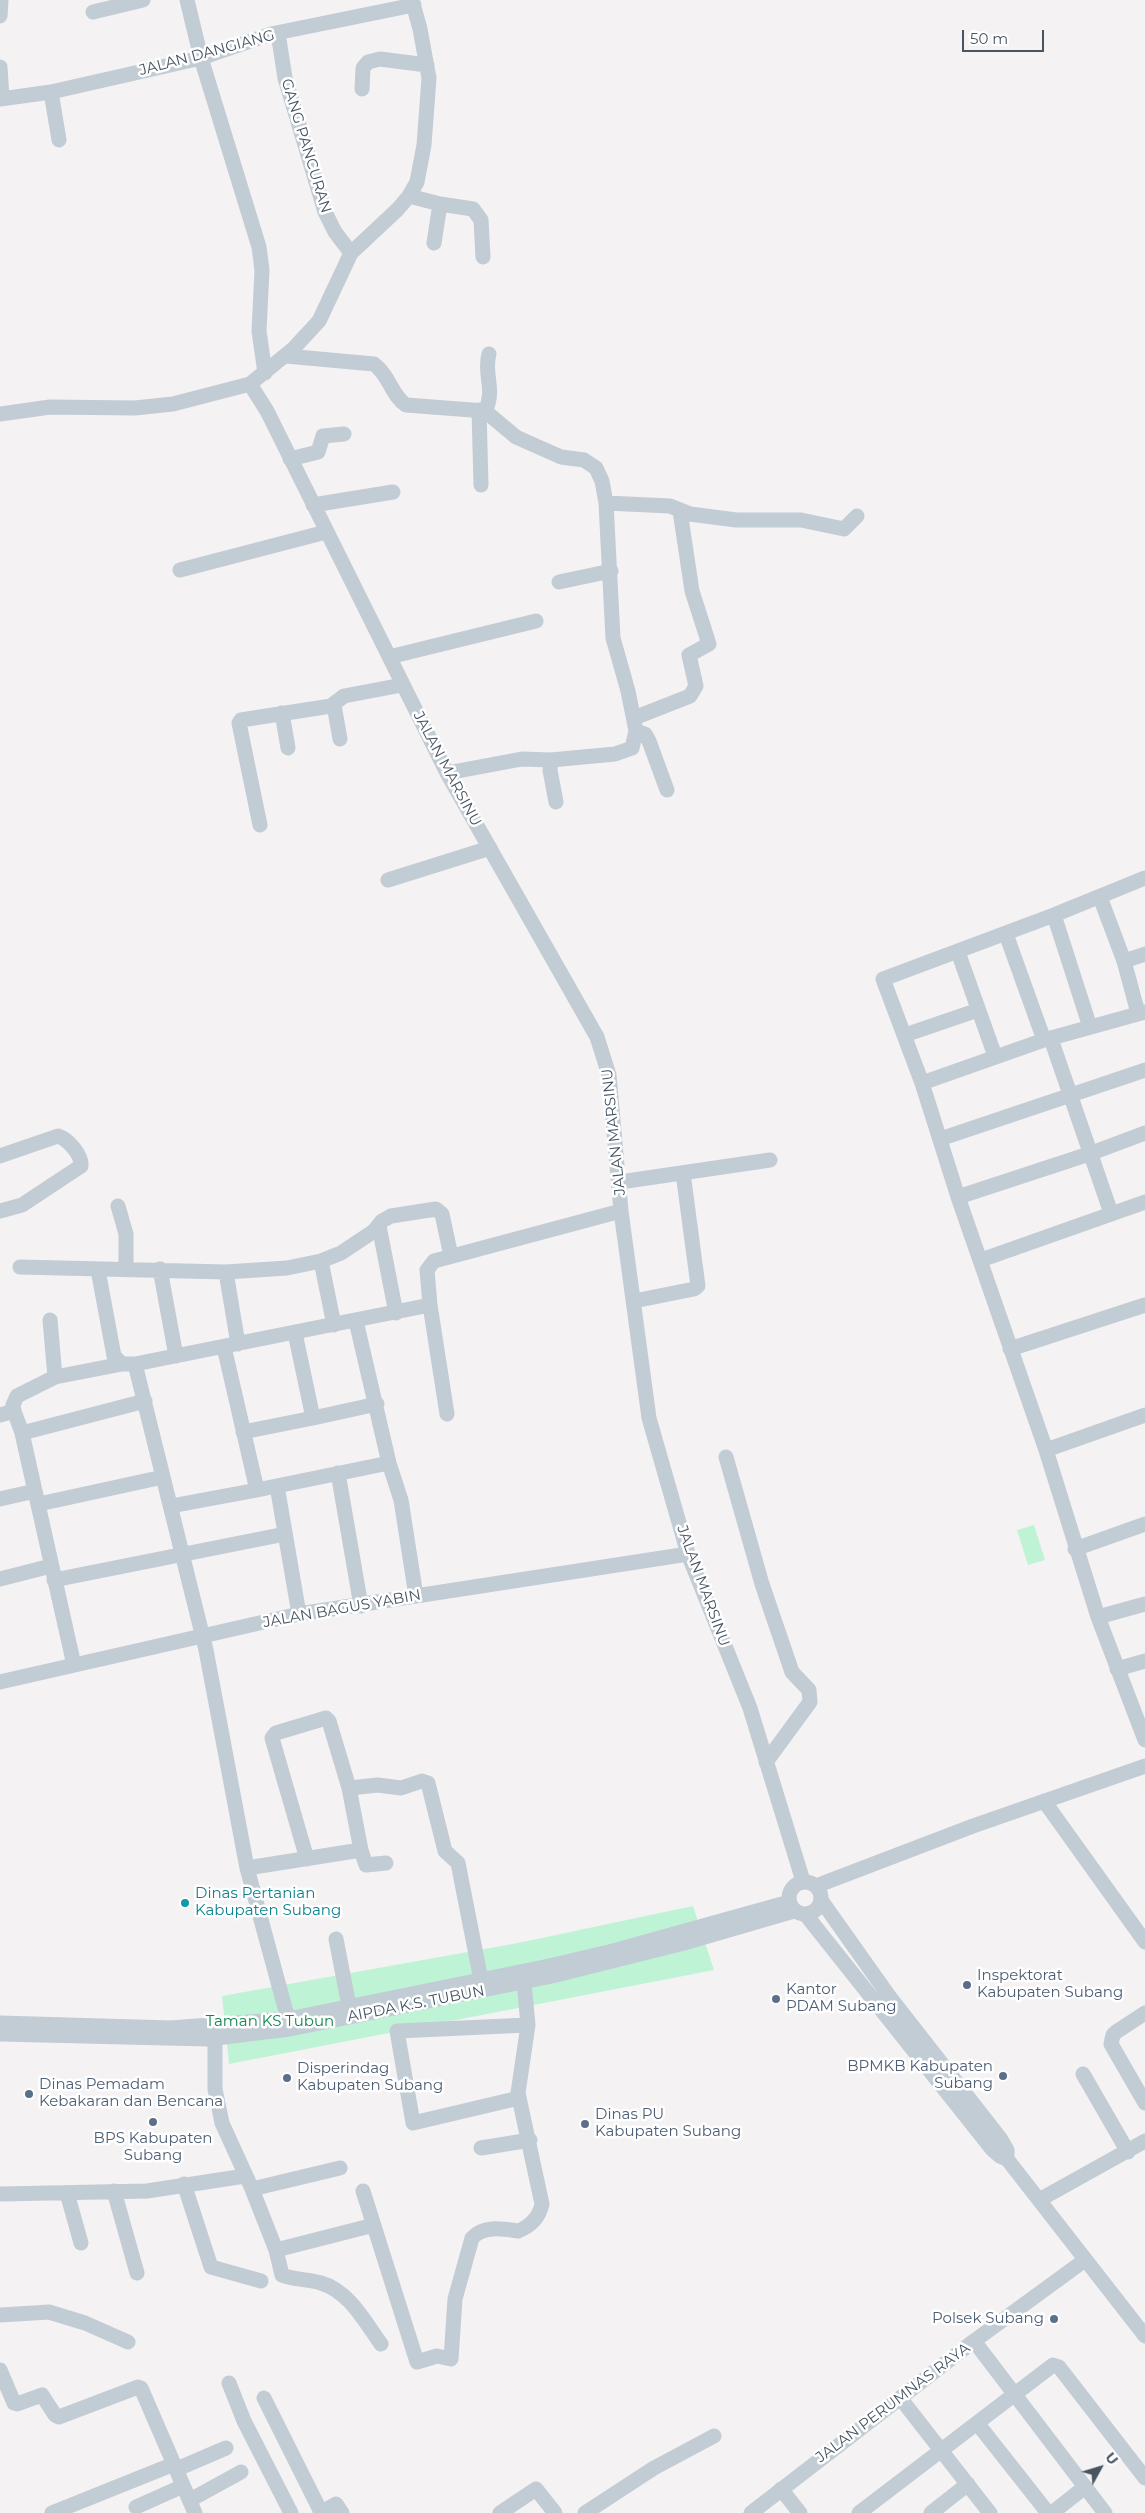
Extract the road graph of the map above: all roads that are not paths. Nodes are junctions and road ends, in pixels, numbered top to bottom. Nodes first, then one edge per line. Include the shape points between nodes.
1 (1, 0) edge
2 (143, 0) edge
3 (187, 0) edge
4 (413, 2) edge
5 (92, 12) dead end
6 (0, 16) edge
7 (278, 33) junction
8 (201, 58) junction
9 (427, 65) junction
10 (0, 67) edge
11 (362, 89) dead end
12 (51, 92) junction
13 (1, 98) edge
14 (59, 140) dead end
15 (409, 196) junction
16 (440, 204) junction
17 (434, 243) dead end
18 (351, 253) junction
19 (483, 257) dead end
20 (488, 354) dead end
21 (286, 356) junction
22 (265, 372) junction
23 (250, 384) junction
24 (482, 410) junction
25 (0, 414) edge
26 (344, 434) dead end
27 (290, 459) junction
28 (481, 485) dead end
29 (393, 492) dead end
30 (606, 503) junction
31 (313, 505) junction
32 (680, 511) junction
33 (857, 516) dead end
34 (326, 532) junction
35 (180, 570) dead end
36 (611, 571) junction
37 (559, 582) dead end
38 (536, 621) dead end
39 (389, 657) junction
40 (402, 685) junction
41 (334, 705) junction
42 (282, 714) junction
43 (635, 725) junction
44 (340, 739) dead end
45 (288, 748) dead end
46 (551, 760) junction
47 (447, 773) junction
48 (667, 790) dead end
49 (556, 802) dead end
50 (260, 825) dead end
51 (490, 848) junction
52 (1145, 878) edge
53 (388, 880) dead end
54 (1100, 896) junction
55 (1054, 915) junction
56 (1006, 934) junction
57 (958, 952) junction
58 (1145, 954) edge
59 (1124, 961) junction
60 (978, 1010) junction
61 (1141, 1012) edge
62 (1090, 1027) junction
63 (905, 1035) junction
64 (1048, 1040) junction
65 (995, 1056) junction
66 (1145, 1070) edge
67 (922, 1083) junction
68 (1071, 1094) junction
69 (1145, 1133) edge
70 (940, 1139) junction
71 (1089, 1154) junction
72 (0, 1156) edge
73 (770, 1160) dead end
74 (683, 1173) junction
75 (620, 1182) junction
76 (958, 1197) junction
77 (1145, 1202) edge
78 (118, 1206) dead end
79 (621, 1211) junction
80 (0, 1212) edge
81 (1111, 1213) junction
82 (379, 1226) junction
83 (451, 1256) junction
84 (981, 1260) junction
85 (321, 1261) junction
86 (20, 1267) dead end
87 (126, 1269) junction
88 (160, 1269) junction
89 (98, 1270) junction
90 (226, 1272) junction
91 (634, 1301) junction
92 (430, 1305) junction
93 (1145, 1305) edge
94 (396, 1313) junction
95 (50, 1320) dead end
96 (356, 1321) junction
97 (334, 1325) junction
98 (295, 1333) junction
99 (231, 1345) junction
100 (1010, 1349) junction
101 (176, 1356) junction
102 (129, 1364) junction
103 (55, 1377) junction
104 (145, 1401) junction
105 (377, 1404) junction
106 (7, 1413) edge
107 (447, 1414) dead end
108 (1145, 1415) edge
109 (313, 1418) junction
110 (243, 1432) junction
111 (22, 1433) junction
112 (1046, 1450) junction
113 (726, 1457) dead end
114 (389, 1463) junction
115 (338, 1473) junction
116 (163, 1477) junction
117 (277, 1486) junction
118 (257, 1490) junction
119 (37, 1497) junction
120 (0, 1499) edge
121 (171, 1506) junction
122 (1145, 1524) edge
123 (285, 1534) junction
124 (1075, 1549) junction
125 (182, 1554) junction
126 (688, 1554) junction
127 (53, 1573) junction
128 (0, 1580) edge
129 (416, 1596) junction
130 (1145, 1604) edge
131 (361, 1606) junction
132 (299, 1614) junction
133 (1098, 1617) junction
134 (202, 1636) junction
135 (1145, 1660) edge
136 (74, 1665) junction
137 (1117, 1669) junction
138 (0, 1682) edge
139 (1145, 1740) edge
140 (766, 1762) junction
141 (1145, 1766) edge
142 (349, 1788) junction
143 (1044, 1801) junction
144 (361, 1850) junction
145 (306, 1858) junction
146 (386, 1863) dead end
147 (247, 1868) junction
148 (814, 1889) junction
149 (796, 1909) junction
150 (336, 1939) dead end
151 (1145, 1942) edge
152 (481, 1980) junction
153 (524, 1982) junction
154 (349, 2006) junction
155 (1145, 2013) edge
156 (288, 2019) junction
157 (0, 2023) edge
158 (528, 2025) junction
159 (0, 2034) edge
160 (215, 2038) junction
161 (1083, 2074) dead end
162 (519, 2098) junction
163 (1145, 2103) edge
164 (530, 2140) junction
165 (1145, 2141) edge
166 (481, 2148) dead end
167 (1128, 2152) junction
168 (1007, 2159) junction
169 (340, 2168) dead end
170 (248, 2182) junction
171 (184, 2184) junction
172 (114, 2191) junction
173 (363, 2191) dead end
174 (66, 2192) junction
175 (0, 2194) edge
176 (1039, 2200) junction
177 (374, 2225) junction
178 (81, 2243) dead end
179 (276, 2250) junction
180 (1085, 2260) junction
181 (137, 2273) dead end
182 (262, 2281) dead end
183 (0, 2315) edge
184 (1145, 2336) edge
185 (974, 2341) junction
186 (128, 2342) dead end
187 (380, 2344) dead end
188 (0, 2370) edge
189 (228, 2383) dead end
190 (1014, 2394) junction
191 (264, 2398) dead end
192 (901, 2399) junction
193 (977, 2423) junction
194 (714, 2436) dead end
195 (226, 2448) dead end
196 (941, 2451) junction
197 (175, 2466) junction
198 (242, 2472) dead end
199 (1145, 2478) edge
200 (968, 2484) junction
201 (184, 2486) junction
202 (1085, 2487) junction
203 (781, 2489) junction
204 (136, 2507) dead end
205 (193, 2507) edge
206 (865, 2511) edge
207 (52, 2513) edge
208 (292, 2513) edge
209 (321, 2513) edge
210 (342, 2513) edge
211 (500, 2513) edge
212 (555, 2513) edge
213 (585, 2513) edge
214 (751, 2513) edge
215 (800, 2513) edge
216 (931, 2513) edge
217 (990, 2513) edge
218 (1050, 2513) edge
219 (1105, 2513) edge

1 - 6 street
2 - 5 street
3 - 8 street
4 - 7 street, JALAN DANGIANG
4 - 9 street
7 - 8 street, JALAN DANGIANG
7 - 18 street, GANG PANCURAN via 284,78 325,212 334,232
8 - 12 street, JALAN DANGIANG
8 - 22 street via 259,247 262,270 259,331
9 - 11 street via 380,59 368,62 363,68
9 - 15 street via 424,145 417,182
10 - 13 street
12 - 13 street, JALAN DANGIANG
12 - 14 street
15 - 16 street
15 - 18 street
16 - 17 street
16 - 19 street via 473,209 478,213
18 - 21 street via 319,320
20 - 24 street via 489,405
21 - 22 street
21 - 24 street via 374,364 383,371 398,399 406,405
22 - 23 street
23 - 25 street via 173,404 135,408 50,408
23 - 27 street, JALAN MARSINU
24 - 28 street
24 - 30 street via 516,437 561,457 592,464 602,481
26 - 27 street via 323,436 318,452
27 - 31 street, JALAN MARSINU
29 - 31 street
30 - 32 street via 670,506
30 - 36 street
31 - 34 street, JALAN MARSINU
32 - 33 street via 736,520 801,520 844,529
32 - 43 street via 689,575 709,646 689,655 696,686 690,696
34 - 35 street
34 - 39 street, JALAN MARSINU
36 - 37 street
36 - 43 street via 613,638
38 - 39 street
39 - 40 street, JALAN MARSINU
40 - 41 street via 344,696
40 - 47 street, JALAN MARSINU
41 - 42 street
41 - 44 street
42 - 45 street
42 - 50 street via 242,719 239,723
43 - 46 street via 632,748 615,754
43 - 48 street via 649,741
46 - 47 street via 522,760
46 - 49 street
47 - 51 street, JALAN MARSINU
51 - 53 street
51 - 75 street, JALAN MARSINU via 597,1036 609,1075
52 - 54 street
54 - 55 street
54 - 59 street
55 - 56 street
55 - 62 street
56 - 57 street
56 - 64 street
57 - 60 street
57 - 63 street via 883,979
58 - 59 street
59 - 61 street
60 - 63 street
60 - 65 street
61 - 62 street
62 - 64 street
63 - 67 street
64 - 65 street
64 - 68 street
65 - 67 street
66 - 68 street
67 - 70 street
68 - 70 street
68 - 71 street
69 - 71 street
70 - 76 street
71 - 76 street
71 - 81 street
72 - 80 street via 58,1136 79,1154 82,1166 22,1205
73 - 74 street
74 - 75 street
74 - 91 street via 698,1286
75 - 79 street, JALAN MARSINU
76 - 84 street
77 - 81 street
78 - 87 street via 126,1234
79 - 83 street
79 - 91 street, JALAN MARSINU
81 - 84 street
82 - 83 street via 391,1216 439,1210
82 - 85 street via 341,1253
82 - 94 street
83 - 92 street via 434,1261 427,1270
84 - 100 street
85 - 90 street via 287,1268
85 - 97 street
86 - 89 street
87 - 88 street
87 - 89 street
88 - 90 street
88 - 101 street
89 - 102 street via 114,1356
90 - 99 street
91 - 126 street, JALAN MARSINU via 649,1418
92 - 94 street
92 - 107 street
93 - 100 street
94 - 96 street
95 - 103 street
96 - 97 street
96 - 105 street
97 - 98 street
98 - 99 street
98 - 109 street
99 - 101 street
99 - 110 street
100 - 112 street
101 - 102 street
102 - 103 street
102 - 104 street
103 - 106 street via 17,1396
104 - 111 street
104 - 116 street
105 - 109 street
105 - 114 street
106 - 111 street
108 - 112 street
109 - 110 street
110 - 118 street
111 - 119 street
112 - 124 street
113 - 140 street via 762,1584 792,1672 811,1697
114 - 115 street
114 - 129 street via 401,1500
115 - 117 street
115 - 131 street
116 - 119 street
116 - 121 street
117 - 118 street
117 - 123 street
118 - 121 street
119 - 120 street
119 - 127 street
121 - 125 street
122 - 124 street
123 - 125 street
123 - 132 street
124 - 133 street
125 - 127 street
125 - 134 street
126 - 129 street, JALAN BAGUS YABIN
126 - 140 street, JALAN MARSINU via 750,1708
127 - 128 street
127 - 136 street
129 - 131 street, JALAN BAGUS YABIN
130 - 133 street
131 - 132 street, JALAN BAGUS YABIN
132 - 134 street, JALAN BAGUS YABIN
133 - 137 street
134 - 136 street, JALAN BAGUS YABIN
134 - 147 street
135 - 137 street
136 - 138 street, JALAN BAGUS YABIN
137 - 139 street
140 - 148 street, JALAN MARSINU
141 - 143 street
142 - 144 street
142 - 145 street via 327,1719 272,1736
142 - 152 street via 378,1785 400,1788 422,1781 430,1786 445,1851 458,1864
143 - 148 street
143 - 151 street
144 - 145 street
144 - 146 street via 366,1866
145 - 147 street
147 - 156 street
148 - 149 street via 816,1910
148 - 149 street via 791,1888
148 - 168 street, JALAN MARSINU via 889,1996 1000,2138 1007,2150
149 - 152 street, AIPDA K.S. TUBUN
149 - 153 street, AIPDA K.S. TUBUN via 667,1948
149 - 168 street via 992,2148
150 - 154 street
152 - 154 street, AIPDA K.S. TUBUN
153 - 158 street
153 - 160 street, AIPDA K.S. TUBUN via 290,2029
154 - 156 street, AIPDA K.S. TUBUN
155 - 163 street via 1112,2035 1110,2044
156 - 157 street, AIPDA K.S. TUBUN via 171,2028
158 - 162 street
158 - 162 street via 397,2031 413,2123
159 - 160 street, AIPDA K.S. TUBUN
160 - 170 street via 217,2105
161 - 167 street
162 - 164 street
164 - 166 street
164 - 177 street via 542,2204 540,2213 518,2231 485,2230 472,2238 455,2299 451,2359 437,2356 417,2362
165 - 167 street
167 - 176 street
168 - 176 street
169 - 170 street
170 - 171 street
170 - 179 street
171 - 172 street via 147,2191
171 - 182 street via 211,2267
172 - 174 street
172 - 181 street
173 - 177 street
174 - 175 street
174 - 178 street
176 - 180 street
177 - 179 street
179 - 187 street via 282,2275 311,2280 336,2290 356,2309
180 - 184 street
180 - 185 street, JALAN PERUMNAS RAYA
183 - 186 street via 49,2312
185 - 190 street
185 - 192 street, JALAN PERUMNAS RAYA
188 - 197 street via 14,2403 42,2395 59,2417 141,2388
189 - 208 street
190 - 193 street
190 - 199 street via 1050,2366 1056,2365
190 - 202 street
191 - 209 street
192 - 196 street
192 - 203 street, JALAN PERUMNAS RAYA
193 - 196 street
193 - 218 street
194 - 213 street via 654,2468
195 - 197 street
196 - 200 street
196 - 206 street
197 - 201 street
197 - 207 street
198 - 205 street
200 - 216 street
200 - 217 street
201 - 204 street
201 - 205 street
202 - 218 street
202 - 219 street
203 - 214 street, JALAN PERUMNAS RAYA
203 - 215 street
209 - 210 street via 336,2504
211 - 212 street via 536,2489

